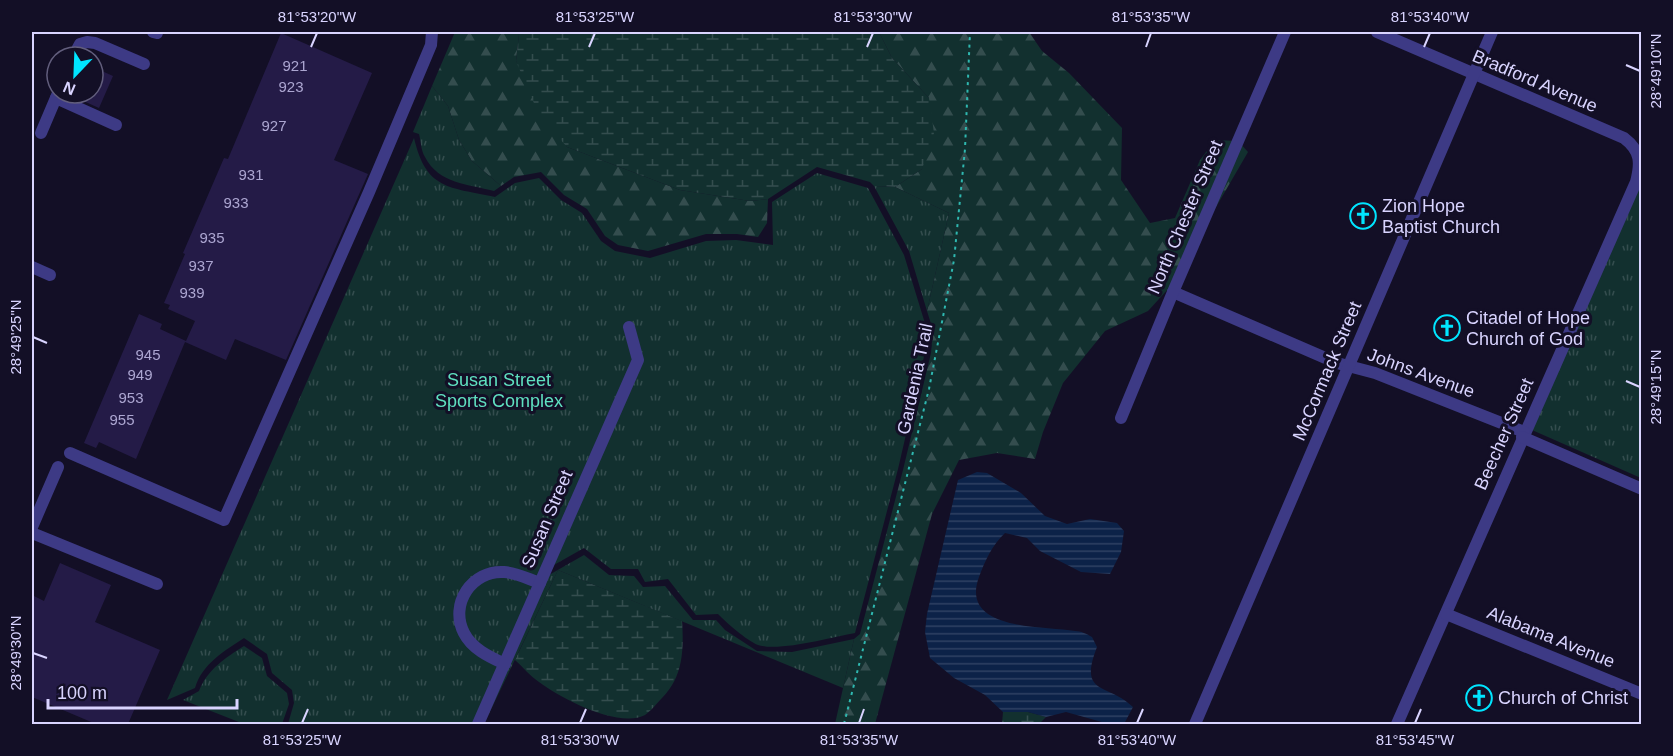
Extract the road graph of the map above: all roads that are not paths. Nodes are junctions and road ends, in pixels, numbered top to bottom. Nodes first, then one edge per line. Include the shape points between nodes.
1 (432, 32) edge
2 (1285, 32) edge
3 (1377, 32) edge
4 (1492, 32) edge
5 (79, 45) edge
6 (97, 45) edge
7 (105, 48) edge
8 (144, 64) dead end
9 (1474, 74) junction
10 (53, 105) edge
11 (76, 105) edge
12 (117, 125) dead end
13 (41, 133) dead end
14 (1639, 157) joint
15 (1636, 195) edge
16 (32, 267) edge
17 (50, 275) dead end
18 (1173, 292) junction
19 (629, 327) dead end
20 (1349, 366) junction
21 (1121, 418) dead end
22 (1523, 435) junction
23 (70, 453) dead end
24 (57, 467) dead end
25 (1641, 489) edge
26 (32, 527) edge
27 (32, 533) edge
28 (540, 583) junction
29 (158, 584) dead end
30 (1446, 614) junction
31 (505, 664) junction
32 (1641, 694) edge
33 (478, 724) edge
34 (1197, 724) edge
35 (1397, 724) edge

1 - 23 street via 373,181 224,520
2 - 18 street, North Chester Street
3 - 9 street, Bradford Avenue
4 - 9 street, McCormack Street
5 - 6 street via 90,42
7 - 8 street
9 - 14 street, Bradford Avenue via 1624,138
9 - 20 street, McCormack Street
10 - 13 street
11 - 12 street
14 - 15 street, Beecher Street
15 - 22 street, Beecher Street
16 - 17 street
18 - 20 street, Johns Avenue
18 - 21 street, North Chester Street
19 - 28 street, Susan Street via 638,360
20 - 22 street, Johns Avenue
20 - 34 street, McCormack Street
22 - 25 street, Johns Avenue
22 - 30 street, Beecher Street
24 - 26 street
27 - 29 street
28 - 31 street, Susan Street
28 - 31 street via 495,572 476,579 460,602 460,621 471,643
30 - 32 street, Alabama Avenue
30 - 35 street, Beecher Street
31 - 33 street, Susan Street

